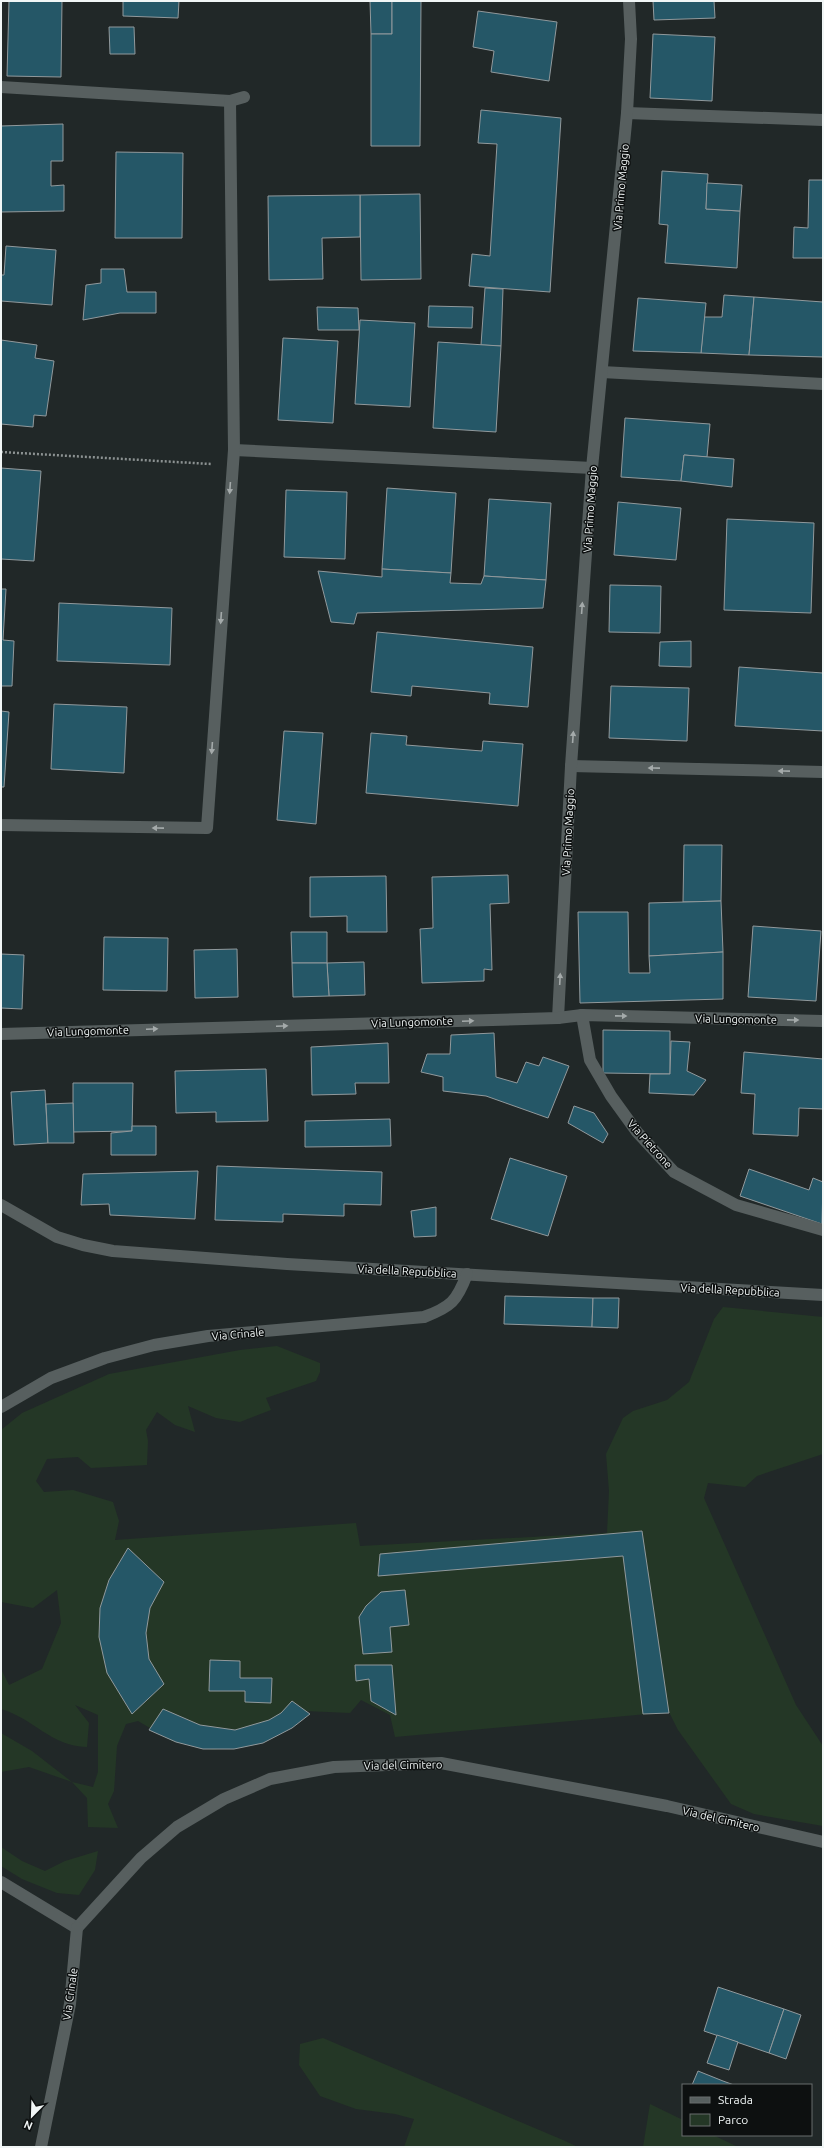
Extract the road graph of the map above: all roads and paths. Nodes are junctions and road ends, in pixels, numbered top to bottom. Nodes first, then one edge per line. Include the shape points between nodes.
1 (629, 1) edge
2 (1, 87) edge
3 (244, 97) dead end
4 (230, 101) junction
5 (627, 113) junction
6 (823, 120) edge
7 (602, 372) junction
8 (823, 384) edge
9 (234, 450) junction
10 (1, 452) edge
11 (231, 465) junction
12 (592, 468) junction
13 (571, 766) junction
14 (823, 772) edge
15 (1, 826) edge
16 (582, 1015) junction
17 (558, 1018) junction
18 (823, 1021) edge
19 (1, 1034) edge
20 (1, 1205) edge
21 (823, 1230) edge
22 (467, 1274) junction
23 (823, 1295) edge
24 (1, 1407) edge
25 (823, 1842) edge
26 (1, 1882) edge
27 (78, 1928) junction
28 (41, 2147) edge

1 - 5 street, Via Primo Maggio via 631,39
2 - 4 street
3 - 4 street
4 - 9 street
5 - 6 street
5 - 7 street, Via Primo Maggio
7 - 8 street
7 - 12 street, Via Primo Maggio
9 - 11 street
9 - 12 street
10 - 11 path
11 -> 15 street via 207,828
13 -> 12 street, Via Primo Maggio
14 -> 13 street
17 -> 13 street, Via Primo Maggio
16 - 17 street, Via Lungomonte
16 -> 18 street, Via Lungomonte
16 - 21 street, Via Pietrone via 590,1060 611,1096 637,1132 674,1172 736,1205
19 -> 17 street, Via Lungomonte
20 - 22 street, Via della Repubblica via 58,1237 83,1246 113,1251
22 - 23 street, Via della Repubblica
22 - 24 street, Via Crinale via 460,1295 441,1311 424,1317 208,1336 154,1345 105,1358 51,1378
25 - 27 street, Via del Cimitero via 667,1806 441,1764 334,1767 270,1779 224,1799 177,1828 141,1858
26 - 27 street
27 - 28 street, Via Crinale via 70,2004

